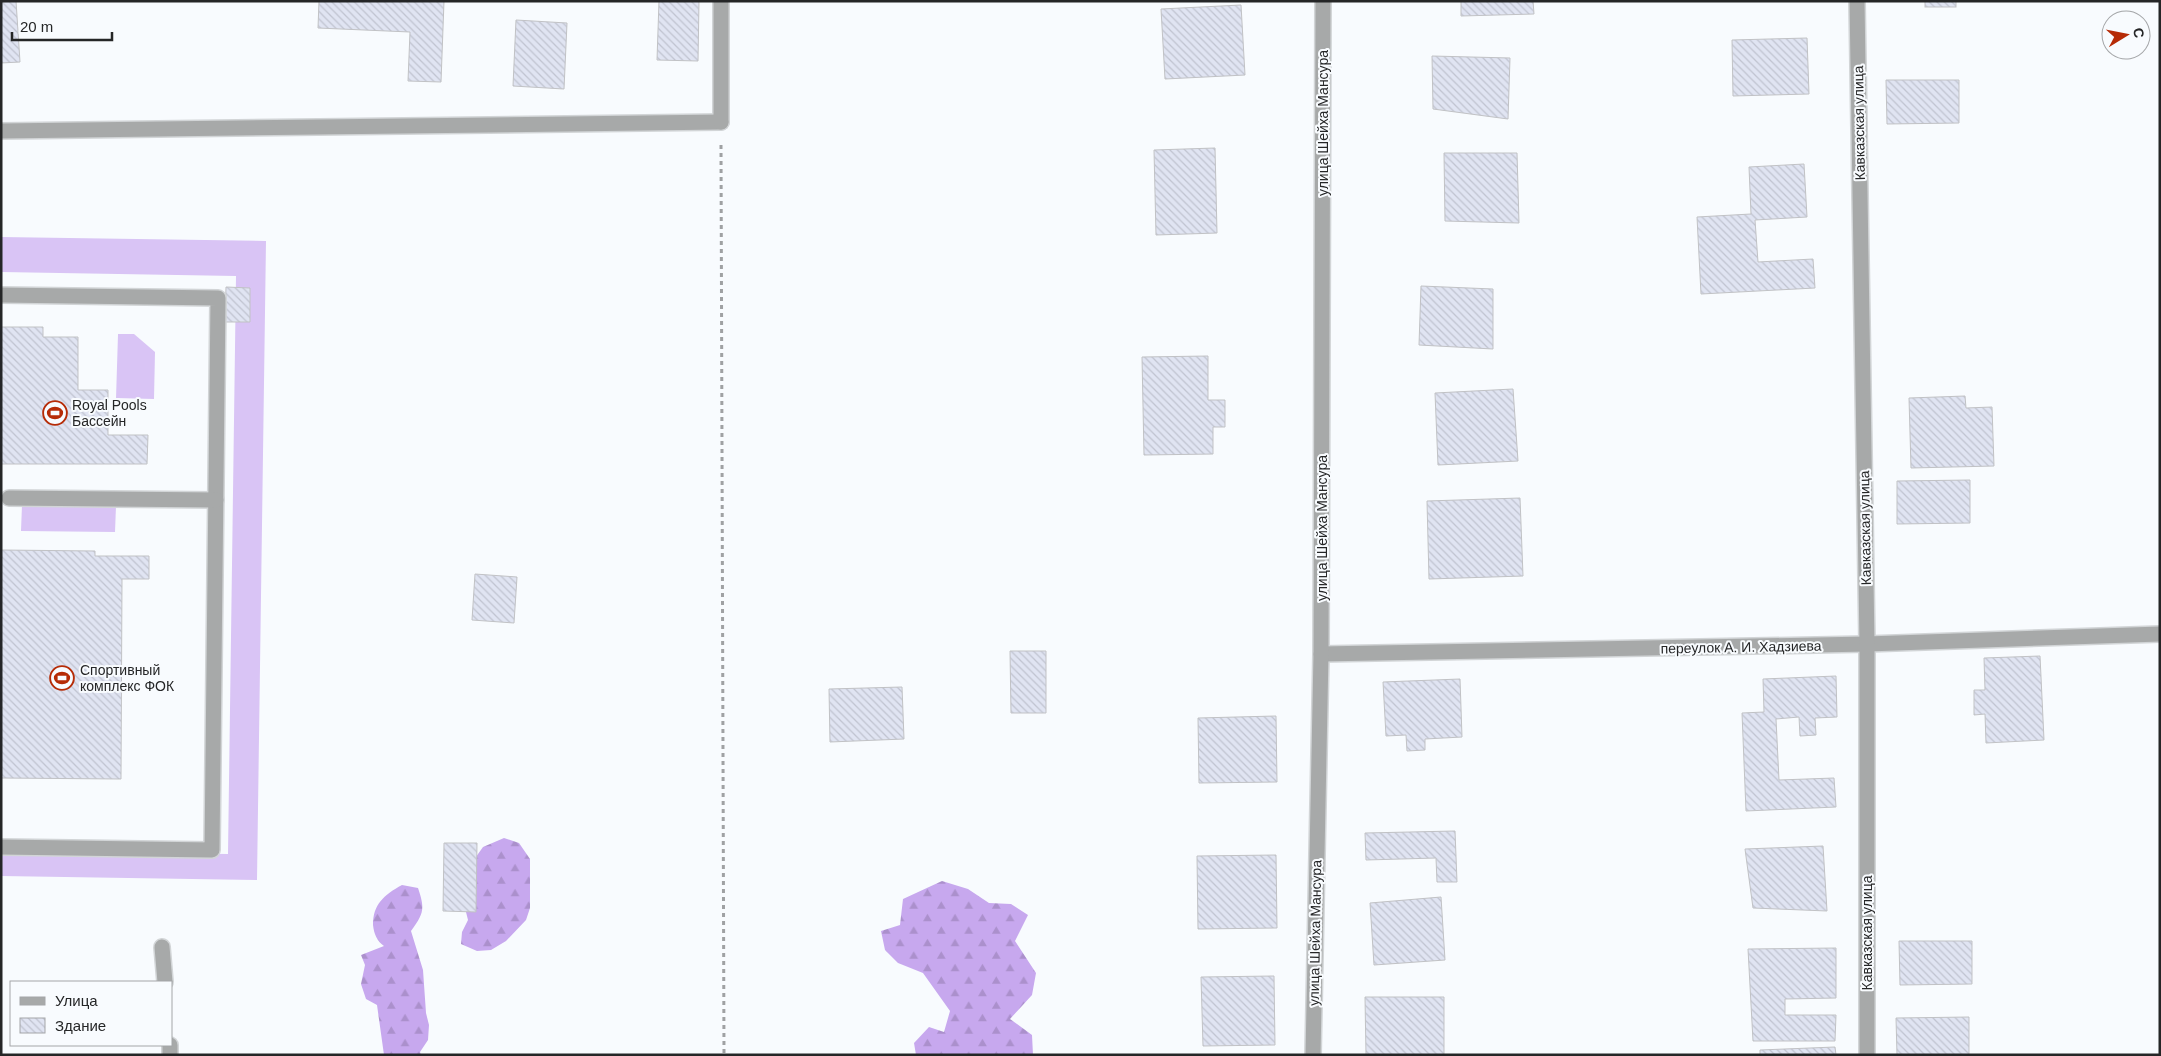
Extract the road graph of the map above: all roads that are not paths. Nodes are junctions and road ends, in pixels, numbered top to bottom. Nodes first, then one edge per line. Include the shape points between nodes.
1 (721, 1) edge
2 (1324, 1) edge
3 (1857, 1) edge
4 (1, 130) edge
5 (1, 296) edge
6 (9, 498) dead end
7 (216, 500) junction
8 (2160, 634) edge
9 (1867, 644) junction
10 (1322, 654) junction
11 (1, 848) edge
12 (162, 947) dead end
13 (165, 981) edge
14 (1313, 1055) edge
15 (1867, 1055) edge

1 - 4 street via 721,122
2 - 10 street, улица Шейха Мансура
3 - 9 street, Кавказская улица
5 - 7 street via 218,298
6 - 7 street
7 - 11 street via 212,850
8 - 9 street, переулок А. И. Хадзиева
9 - 10 street, переулок А. И. Хадзиева
9 - 15 street, Кавказская улица
10 - 14 street, улица Шейха Мансура
12 - 13 street

